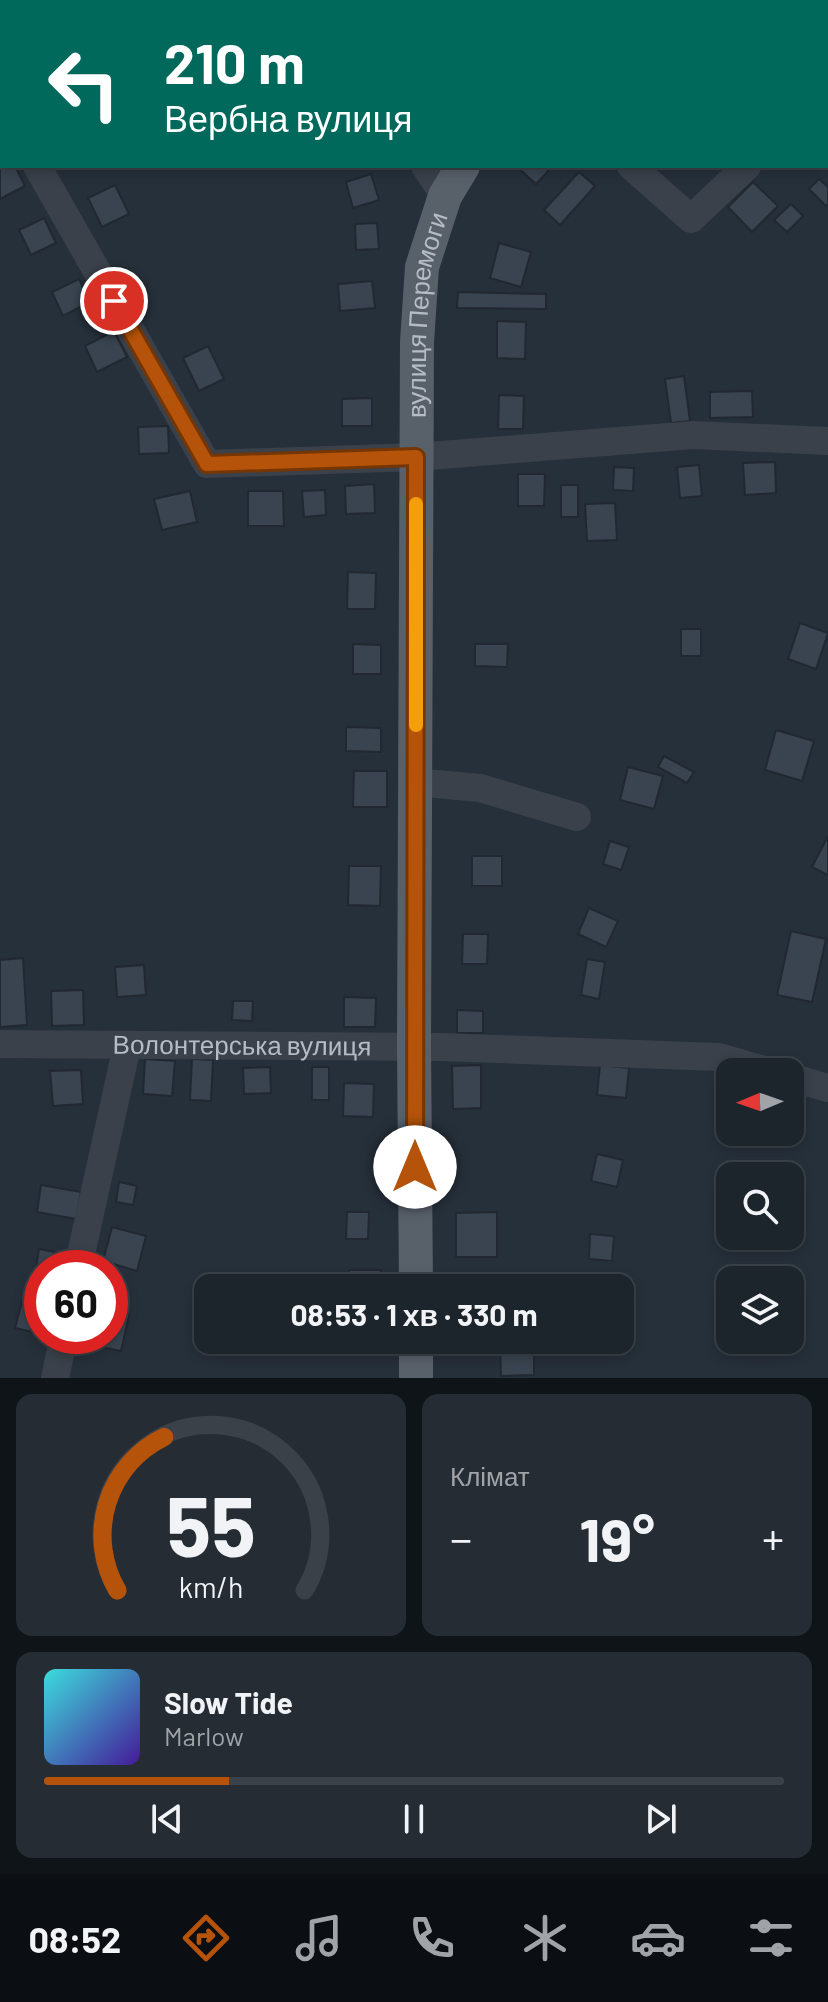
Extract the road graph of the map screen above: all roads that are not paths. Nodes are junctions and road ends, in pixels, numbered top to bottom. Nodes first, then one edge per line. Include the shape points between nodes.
1 (38, 168) edge
2 (426, 168) edge
3 (462, 168) edge
4 (633, 168) edge
5 (745, 168) edge
6 (445, 196) junction
7 (828, 441) edge
8 (416, 457) junction
9 (415, 782) junction
10 (577, 817) dead end
11 (0, 1044) edge
12 (127, 1046) junction
13 (414, 1046) junction
14 (722, 1058) edge
15 (804, 1081) edge
16 (828, 1088) edge
17 (82, 1250) edge
18 (416, 1274) edge
19 (60, 1354) edge
20 (416, 1354) edge
21 (55, 1378) edge
22 (416, 1378) edge

1 - 8 street via 207,464
2 - 6 street
3 - 6 main road, вулиця Перемоги
4 - 5 street via 691,219
6 - 8 main road, вулиця Перемоги via 422,267
7 - 8 street via 693,435
8 - 9 main road, вулиця Перемоги
9 - 10 street via 480,788
9 - 13 main road, вулиця Перемоги
11 - 12 street, Волонтерська вулиця
12 - 13 street, Волонтерська вулиця
12 - 17 street
13 - 14 street, Волонтерська вулиця
13 - 18 main road, вулиця Перемоги
15 - 16 street
19 - 21 street
20 - 22 main road

